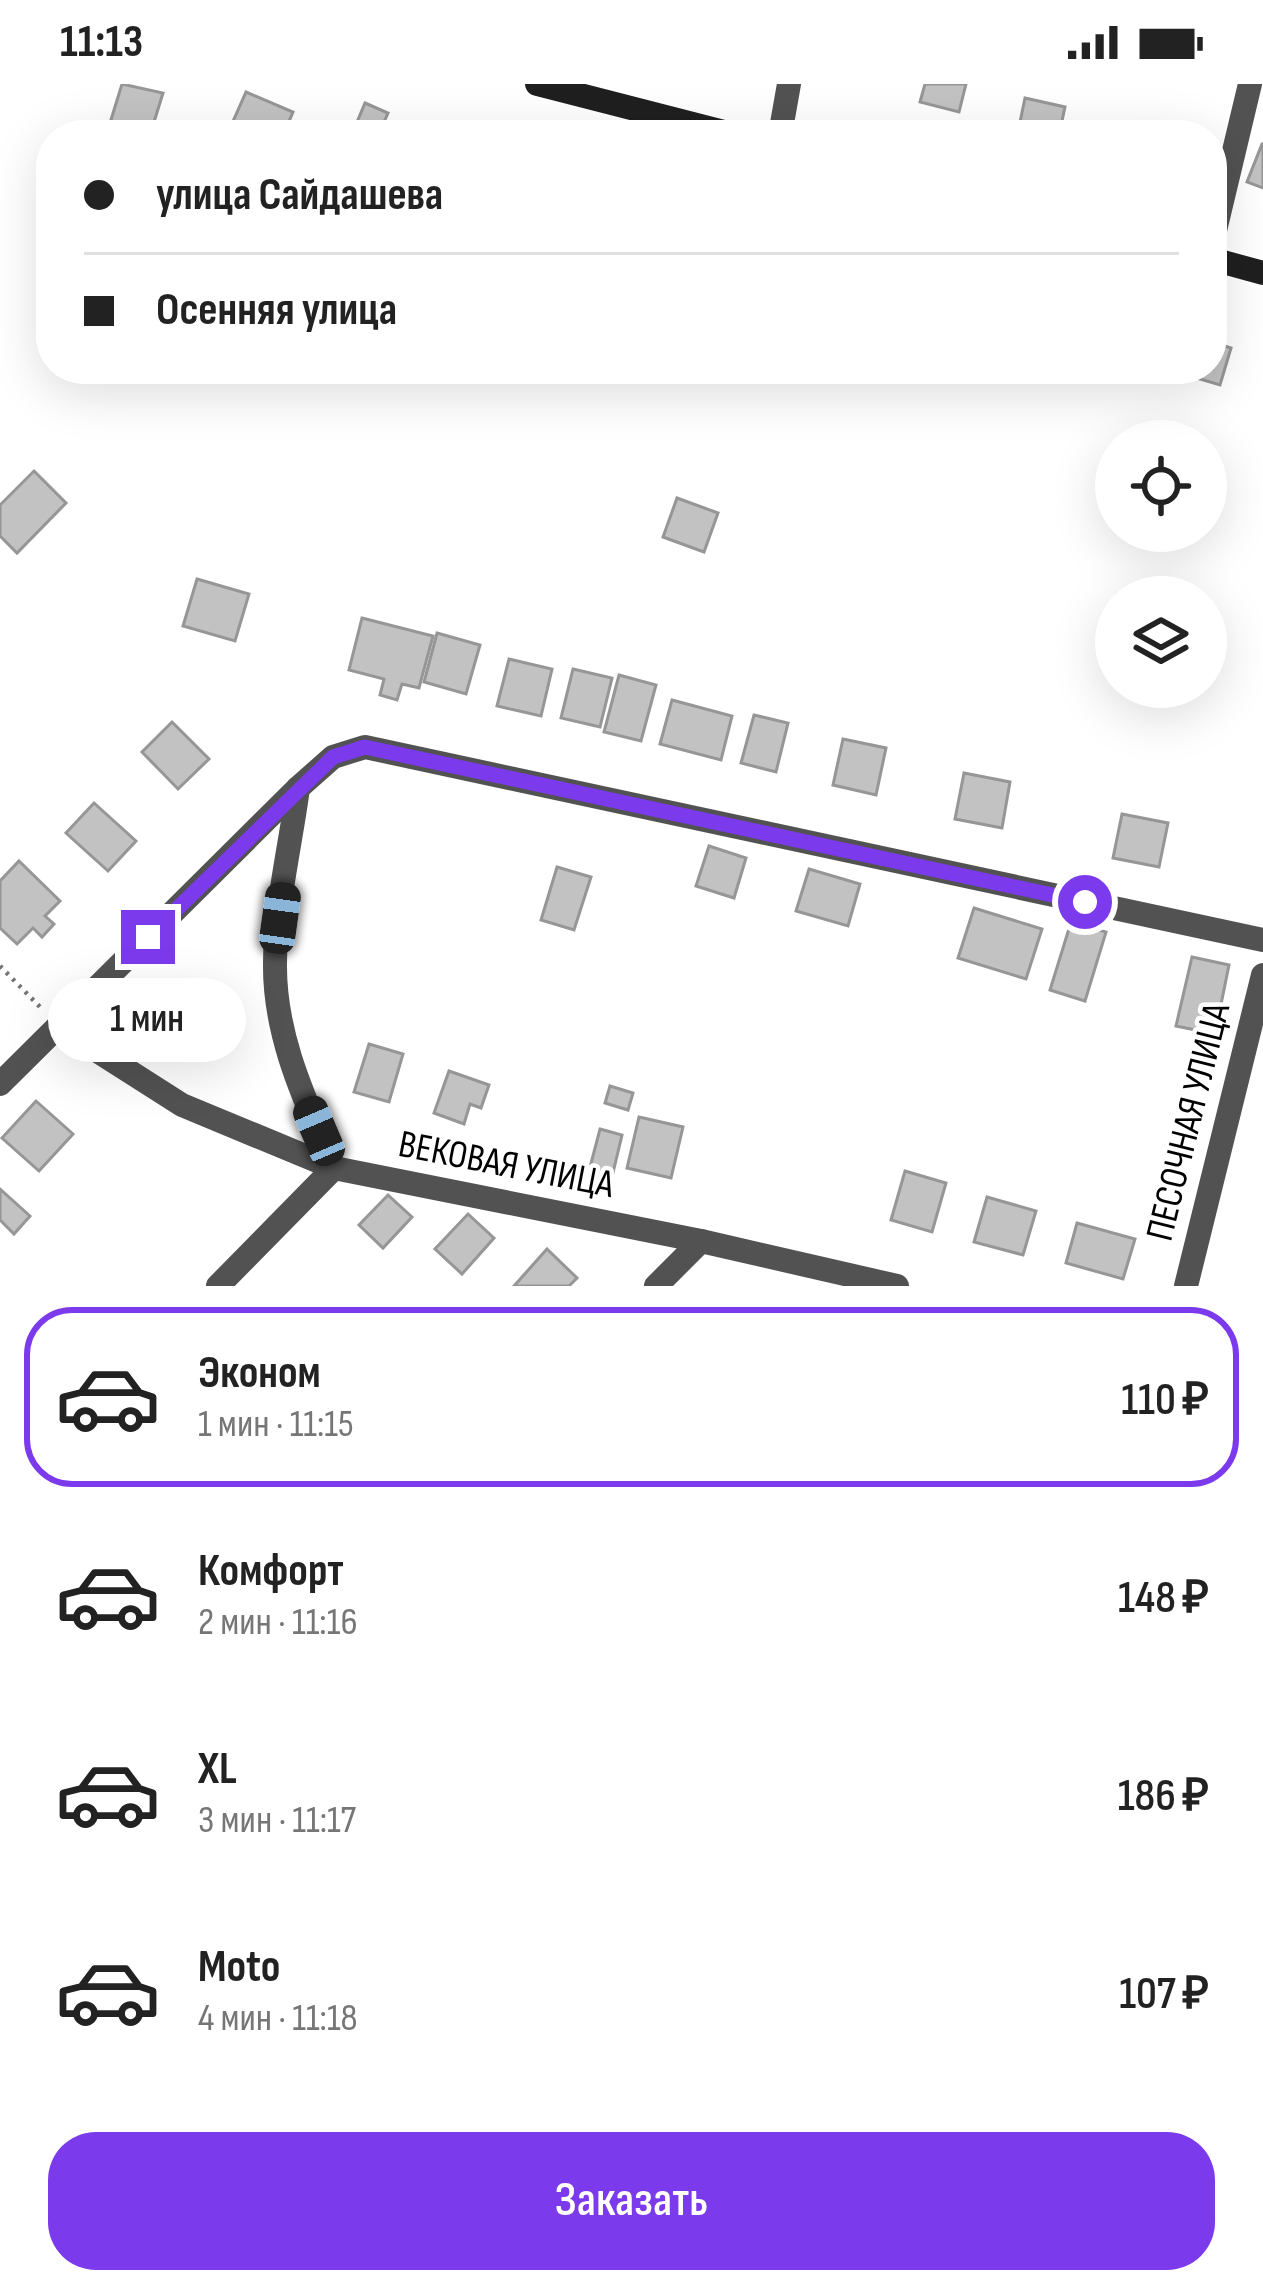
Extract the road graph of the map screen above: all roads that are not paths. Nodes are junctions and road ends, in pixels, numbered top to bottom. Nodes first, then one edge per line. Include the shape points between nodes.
1 (537, 84) edge
2 (789, 84) edge
3 (1250, 84) edge
4 (677, 120) edge
5 (783, 120) edge
6 (1227, 180) edge
7 (1227, 263) edge
8 (1263, 273) edge
9 (298, 788) junction
10 (1263, 940) edge
11 (1263, 975) edge
12 (58, 1026) junction
13 (0, 1084) edge
14 (334, 1168) junction
15 (701, 1241) junction
16 (218, 1286) edge
17 (656, 1286) edge
18 (897, 1286) edge
19 (1186, 1286) edge

1 - 4 main road
2 - 5 street
3 - 6 street
7 - 8 main road
9 - 10 street via 333,757 365,747
9 - 12 street
9 - 14 street via 274,962 289,1059
11 - 19 street, ПЕСОЧНАЯ УЛИЦА
12 - 13 street
12 - 14 street, ВЕКОВАЯ УЛИЦА via 182,1105
14 - 15 street, ВЕКОВАЯ УЛИЦА
14 - 16 street
15 - 17 street
15 - 18 street, ВЕКОВАЯ УЛИЦА

